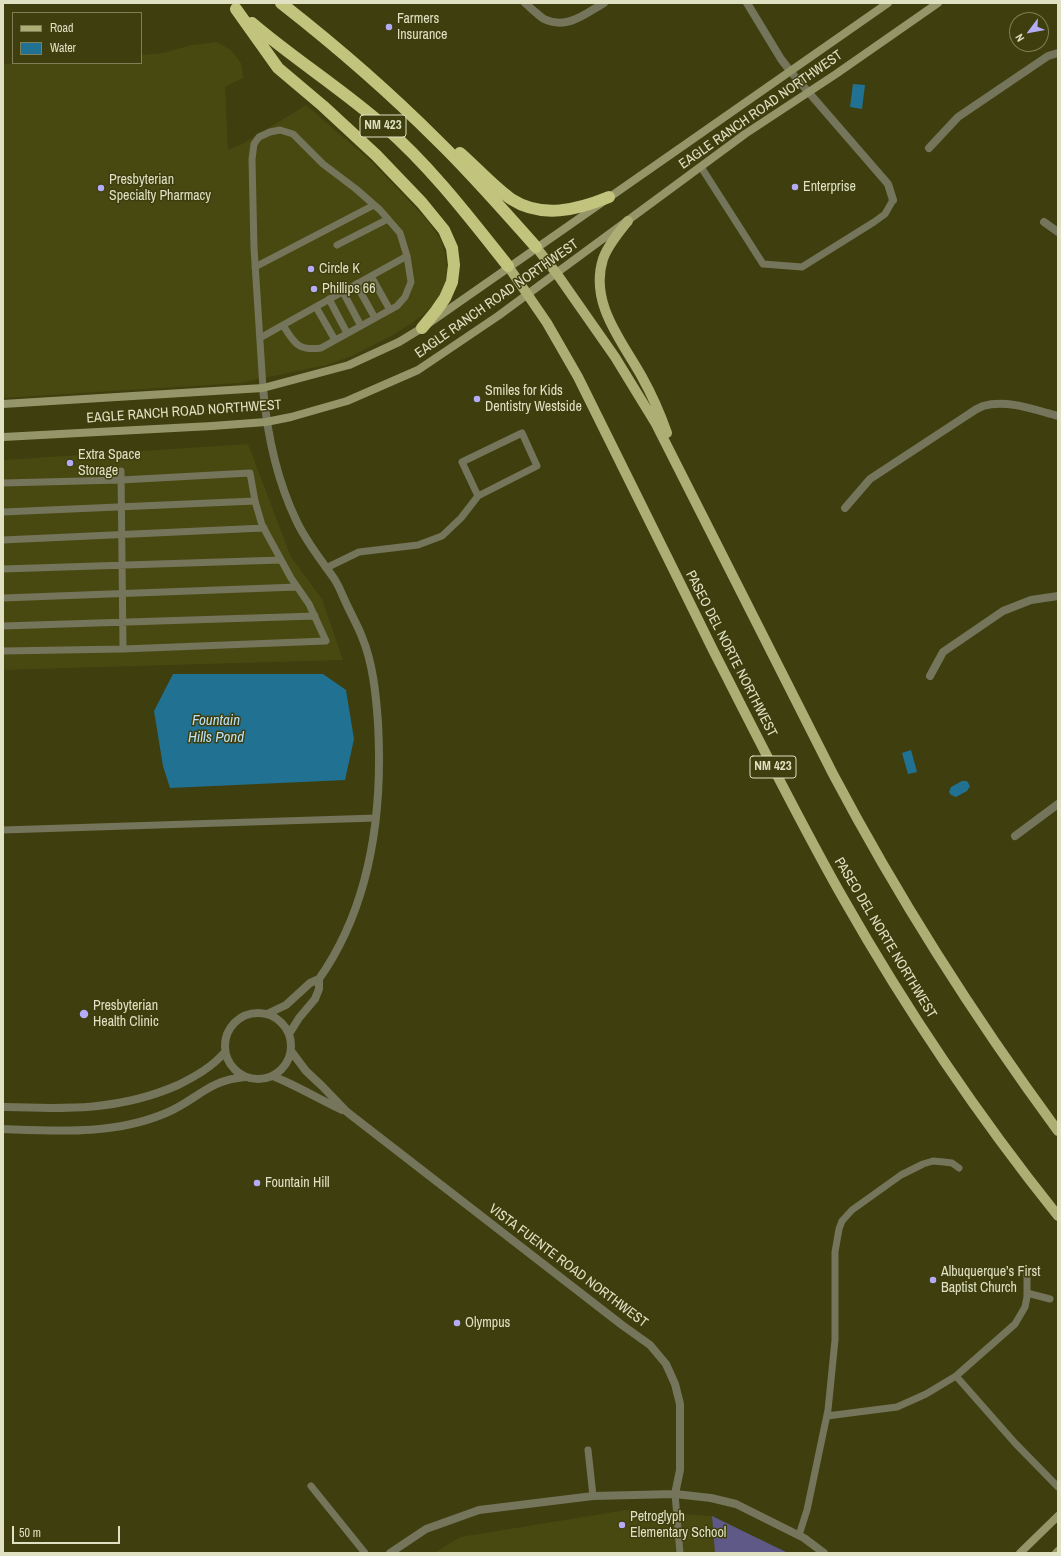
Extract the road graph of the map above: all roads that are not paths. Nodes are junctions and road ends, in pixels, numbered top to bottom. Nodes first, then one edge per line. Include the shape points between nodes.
1 (282, 3) edge
2 (525, 3) edge
3 (604, 3) edge
4 (747, 3) edge
5 (888, 3) edge
6 (938, 3) edge
7 (233, 6) edge
8 (1058, 53) edge
9 (791, 72) junction
10 (381, 86) junction
11 (808, 92) junction
12 (930, 148) dead end
13 (701, 167) junction
14 (609, 197) junction
15 (893, 200) joint
16 (374, 205) junction
17 (388, 219) junction
18 (628, 221) junction
19 (1044, 222) dead end
20 (1058, 232) edge
21 (337, 245) dead end
22 (536, 247) junction
23 (407, 256) junction
24 (508, 266) junction
25 (255, 267) junction
26 (558, 274) junction
27 (371, 276) junction
28 (356, 284) junction
29 (343, 292) junction
30 (528, 294) junction
31 (330, 299) junction
32 (316, 307) junction
33 (390, 310) junction
34 (375, 318) junction
35 (283, 325) junction
36 (361, 326) junction
37 (422, 328) junction
38 (347, 333) junction
39 (260, 338) junction
40 (335, 340) junction
41 (263, 388) junction
42 (3, 404) edge
43 (1058, 416) edge
44 (266, 422) junction
45 (3, 437) edge
46 (679, 467) junction
47 (120, 471) dead end
48 (121, 480) junction
49 (3, 483) edge
50 (478, 496) junction
51 (255, 501) junction
52 (120, 507) junction
53 (844, 508) dead end
54 (3, 512) edge
55 (264, 528) junction
56 (122, 535) junction
57 (3, 540) edge
58 (281, 560) junction
59 (122, 566) junction
60 (326, 568) junction
61 (3, 569) edge
62 (297, 587) junction
63 (123, 594) junction
64 (1058, 596) edge
65 (3, 598) edge
66 (315, 616) junction
67 (122, 622) junction
68 (3, 626) edge
69 (123, 649) junction
70 (3, 651) edge
71 (930, 676) dead end
72 (1058, 804) edge
73 (376, 818) junction
74 (3, 830) edge
75 (1014, 836) dead end
76 (319, 980) junction
77 (267, 1014) junction
78 (289, 1034) junction
79 (291, 1051) junction
80 (225, 1052) junction
81 (273, 1076) junction
82 (246, 1077) junction
83 (3, 1107) edge
84 (347, 1112) junction
85 (3, 1129) edge
86 (1058, 1131) edge
87 (959, 1168) dead end
88 (1058, 1216) edge
89 (1026, 1274) dead end
90 (1027, 1293) junction
91 (1050, 1299) dead end
92 (956, 1376) junction
93 (827, 1416) junction
94 (588, 1450) dead end
95 (311, 1486) dead end
96 (1058, 1487) edge
97 (675, 1494) junction
98 (594, 1496) junction
99 (1058, 1516) edge
100 (799, 1536) junction
101 (365, 1553) edge
102 (390, 1553) edge
103 (680, 1553) edge
104 (824, 1553) edge
105 (1020, 1553) edge

1 - 10 highway, NM 423
2 - 3 street via 544,19 559,22 574,21
4 - 9 street
5 - 9 main road, EAGLE RANCH ROAD NORTHWEST
6 - 11 main road, EAGLE RANCH ROAD NORTHWEST
7 - 24 highway, NM 423 via 273,41 378,121 413,153
7 - 37 highway via 278,68 376,155 444,230 452,248 452,282 446,298
8 - 12 street via 1048,56 958,117
9 - 11 street
9 - 14 main road, EAGLE RANCH ROAD NORTHWEST
10 - 14 highway via 457,150 496,187 528,207 560,212 590,205
10 - 22 highway, NM 423 via 438,141
11 - 13 main road, EAGLE RANCH ROAD NORTHWEST
11 - 15 street via 888,184
13 - 15 lane via 764,264 802,267 885,214
13 - 18 main road, EAGLE RANCH ROAD NORTHWEST
14 - 22 main road, EAGLE RANCH ROAD NORTHWEST
16 - 17 lane
16 - 25 lane
16 - 25 lane via 323,164 293,134 280,130 259,137 254,144 252,159
17 - 21 lane
17 - 23 lane via 400,233
18 - 26 main road, EAGLE RANCH ROAD NORTHWEST
18 - 46 main road via 604,257 600,272 603,304 610,323 655,402
19 - 20 street
22 - 24 main road, EAGLE RANCH ROAD NORTHWEST
22 - 26 main road, NM 423
23 - 27 lane
23 - 33 lane via 411,282 405,297
24 - 30 main road, NM 423
24 - 37 main road, EAGLE RANCH ROAD NORTHWEST
25 - 39 lane
26 - 30 main road, EAGLE RANCH ROAD NORTHWEST
26 - 46 main road, NM 423 via 636,390
27 - 28 lane
27 - 33 lane
28 - 29 lane
28 - 34 lane
29 - 31 lane
29 - 36 lane
30 - 44 main road, EAGLE RANCH ROAD NORTHWEST via 418,370 347,400
30 - 88 main road, PASEO DEL NORTE NORTHWEST / NM 423 via 578,377 769,760 844,899 938,1051 990,1127
31 - 32 lane
31 - 38 lane
32 - 35 lane
32 - 40 lane
33 - 34 lane
34 - 36 lane
35 - 39 lane
35 - 40 lane via 294,343 302,347 321,348
36 - 38 lane
37 - 41 main road, EAGLE RANCH ROAD NORTHWEST via 399,342 348,365
38 - 40 lane
39 - 41 lane
41 - 42 main road, EAGLE RANCH ROAD NORTHWEST
41 - 44 street
43 - 53 street via 1018,405 983,406 870,479
44 - 45 main road, EAGLE RANCH ROAD NORTHWEST
44 - 60 street via 277,468 290,506 306,538
46 - 86 main road, NM 423 via 854,814 955,982
47 - 48 lane
48 - 49 lane
48 - 51 lane via 250,473
48 - 52 lane
50 - 50 lane via 537,466 522,432 462,462
50 - 60 lane via 461,518 442,536 418,545 359,552
51 - 52 lane
51 - 55 lane
52 - 54 lane
52 - 56 lane
55 - 56 lane
55 - 58 lane
56 - 57 lane
56 - 59 lane
58 - 59 lane
58 - 62 lane
59 - 61 lane
59 - 63 lane
60 - 73 street via 336,581 362,638 369,662 378,737 379,784
62 - 63 lane
62 - 66 lane
63 - 65 lane
63 - 67 lane
64 - 71 street via 1031,600 1004,611 943,652
66 - 67 lane
66 - 69 lane via 326,641
67 - 68 lane
67 - 69 lane
69 - 70 lane
72 - 75 street
73 - 74 lane
73 - 76 street via 366,874 354,914 337,951
76 - 77 street via 310,983 286,1005
76 - 78 street via 315,999
77 - 78 street via 284,1025
77 - 80 street via 248,1014 232,1025 226,1038
78 - 79 street
79 - 81 street via 285,1066
79 - 84 street, VISTA FUENTE ROAD NORTHWEST via 306,1071
80 - 82 street via 236,1071
80 - 83 street via 214,1064 195,1076 168,1089 130,1101 73,1109
81 - 82 street via 259,1079
81 - 84 street, VISTA FUENTE ROAD NORTHWEST
82 - 85 street via 233,1078 212,1085 167,1113 122,1125 61,1131
84 - 97 street, VISTA FUENTE ROAD NORTHWEST via 650,1345 666,1364 680,1404 680,1470
87 - 93 lane via 952,1163 944,1162 933,1161 923,1164 864,1201 842,1221 838,1229 835,1252 835,1340
89 - 90 lane
90 - 91 lane
90 - 92 lane via 1024,1308 1015,1324
92 - 93 lane via 897,1407
92 - 96 lane
93 - 100 lane
94 - 98 lane
95 - 101 lane
97 - 98 street
97 - 100 street via 736,1504
97 - 103 lane
98 - 102 street via 478,1510 426,1530
99 - 105 main road
100 - 104 street

